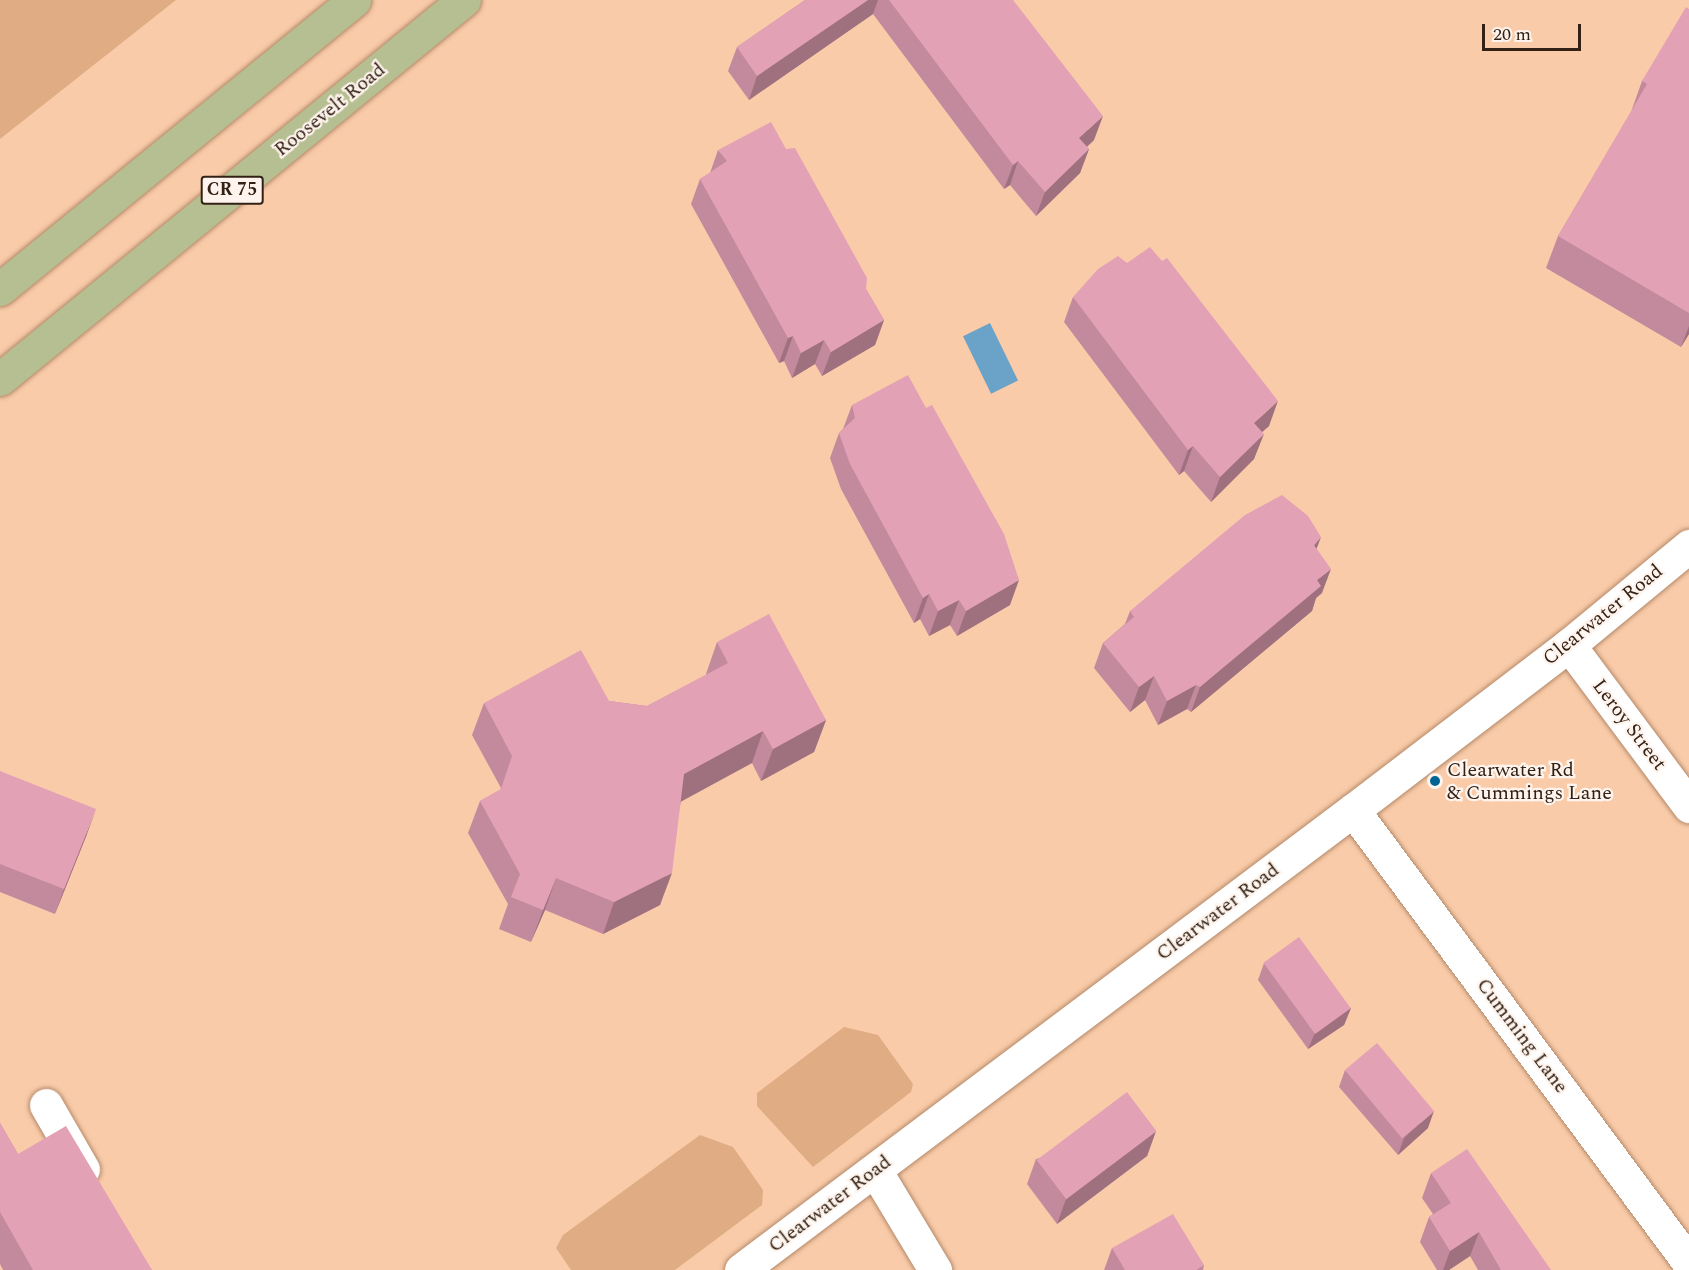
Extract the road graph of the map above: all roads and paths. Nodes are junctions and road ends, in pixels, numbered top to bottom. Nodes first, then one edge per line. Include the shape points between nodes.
1 (354, 0) edge
2 (464, 0) edge
3 (0, 289) edge
4 (0, 379) edge
5 (1689, 546) edge
6 (1569, 645) junction
7 (1689, 806) edge
8 (1353, 810) junction
9 (46, 1105) dead end
10 (875, 1170) junction
11 (99, 1198) edge
12 (1689, 1263) edge
13 (741, 1270) edge
14 (935, 1270) edge

1 - 3 main road
2 - 4 main road, Roosevelt Road / CR 75
5 - 6 street, Clearwater Road
6 - 7 street, Leroy Street
6 - 8 street, Clearwater Road
8 - 10 street, Clearwater Road
8 - 12 street, Cumming Lane
9 - 11 street
10 - 13 street, Clearwater Road
10 - 14 street

